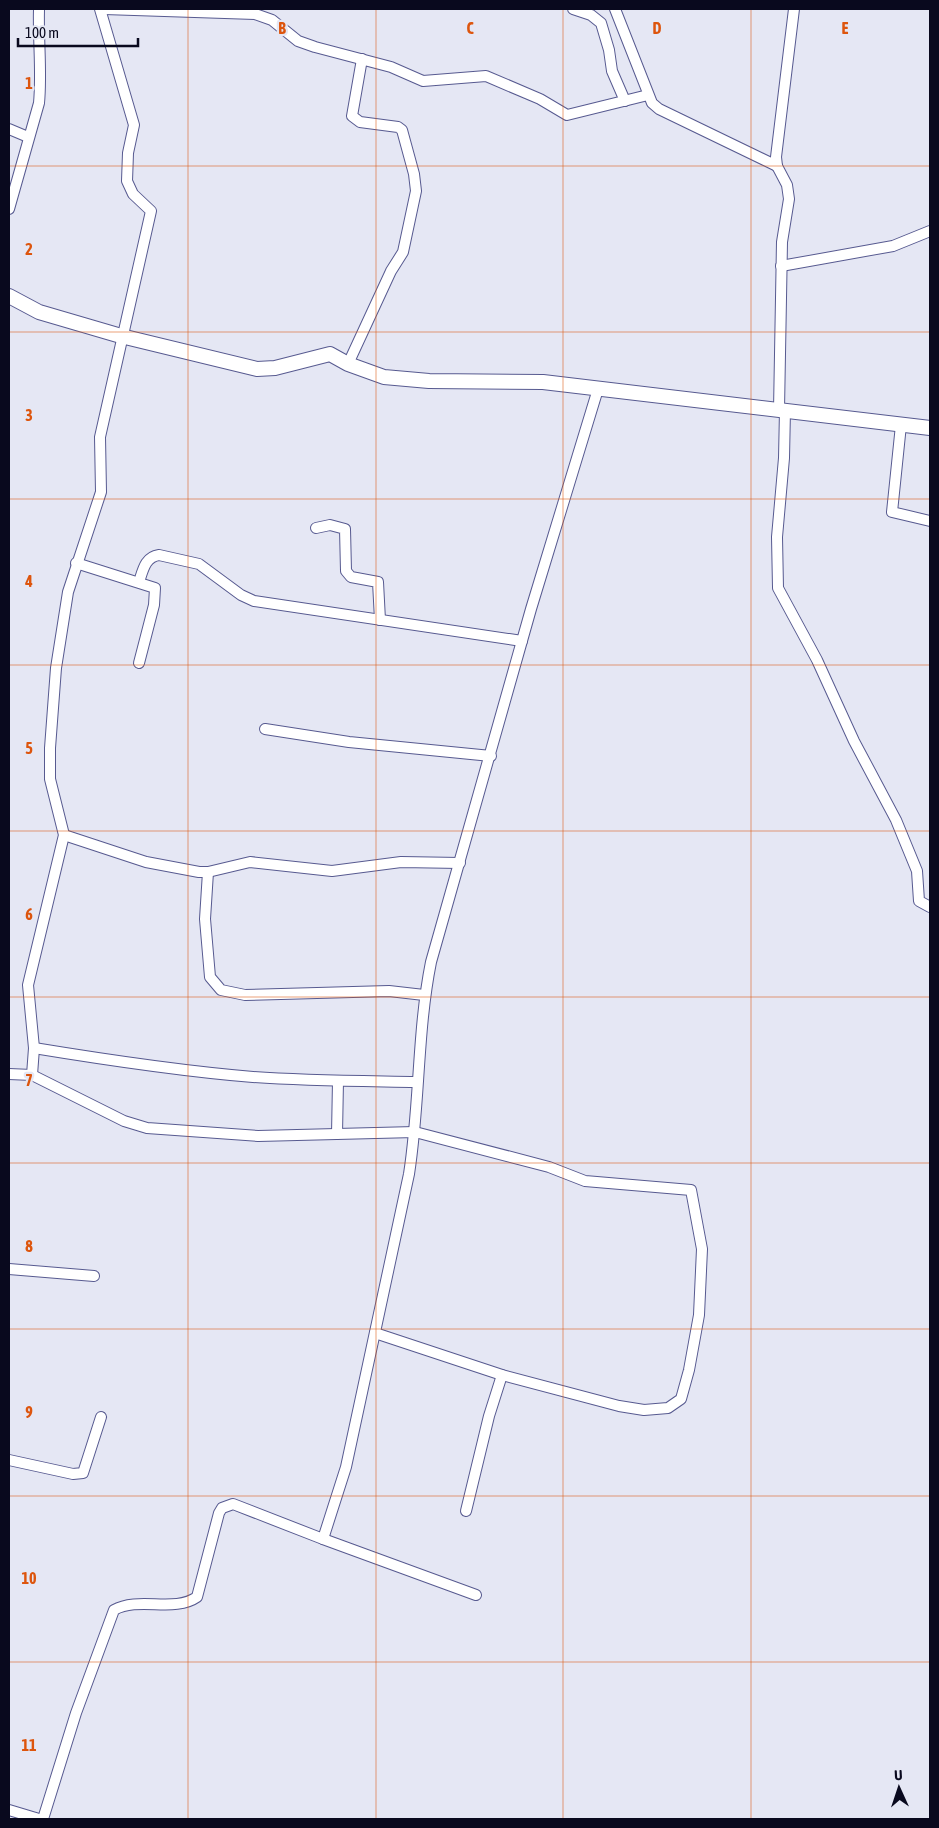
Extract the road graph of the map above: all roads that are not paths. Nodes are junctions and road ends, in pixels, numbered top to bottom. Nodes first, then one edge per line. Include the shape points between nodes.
1 (39, 9) edge
2 (100, 9) edge
3 (104, 9) edge
4 (573, 9) edge
5 (615, 9) edge
6 (794, 9) edge
7 (362, 59) junction
8 (648, 95) junction
9 (624, 101) junction
10 (9, 129) edge
11 (28, 137) junction
12 (777, 166) junction
13 (9, 209) edge
14 (930, 231) edge
15 (781, 266) junction
16 (9, 296) edge
17 (121, 336) junction
18 (348, 364) junction
19 (598, 389) junction
20 (782, 410) junction
21 (901, 425) junction
22 (930, 428) edge
23 (930, 521) edge
24 (316, 528) dead end
25 (76, 563) junction
26 (138, 582) junction
27 (380, 620) junction
28 (522, 642) junction
29 (139, 663) dead end
30 (265, 729) dead end
31 (491, 756) junction
32 (64, 835) junction
33 (460, 863) junction
34 (208, 872) junction
35 (930, 908) edge
36 (424, 995) junction
37 (34, 1048) junction
38 (9, 1074) edge
39 (32, 1075) junction
40 (338, 1081) junction
41 (417, 1082) junction
42 (416, 1132) junction
43 (337, 1134) junction
44 (9, 1269) edge
45 (94, 1276) dead end
46 (375, 1334) junction
47 (502, 1375) junction
48 (101, 1417) dead end
49 (9, 1460) edge
50 (466, 1511) dead end
51 (323, 1539) junction
52 (476, 1595) dead end
53 (9, 1810) edge
54 (41, 1819) edge

1 - 11 street via 41,86
2 - 17 street via 134,125 127,181 134,194 151,211
3 - 7 street via 255,14 272,20 298,41
4 - 9 street via 591,15 601,24 612,71
5 - 8 street
6 - 12 street via 776,147
7 - 9 street via 423,81 486,76 549,103 566,115
7 - 18 street via 352,116 360,122 402,130 416,191 403,252
8 - 9 street
8 - 12 street via 658,109
10 - 11 street
11 - 13 street
12 - 15 street via 788,185 789,199
14 - 15 street via 893,246
15 - 20 street
16 - 17 street via 39,312
17 - 18 street via 257,369 275,368 330,354
17 - 25 street via 99,448 101,492
18 - 19 street via 384,378 543,382
19 - 20 street
19 - 28 street
20 - 21 street
20 - 35 street via 784,458 777,537 778,588 896,820 917,871 919,901
21 - 22 street
21 - 23 street via 892,512
24 - 27 street via 330,525 345,529 346,570 351,577 378,582
25 - 26 street
25 - 32 street via 56,668 50,748 52,790
26 - 27 street via 147,560 159,555 199,564 240,595 254,601
26 - 29 street via 153,586 156,592
27 - 28 street
28 - 31 street
30 - 31 street via 350,742
31 - 33 street
32 - 34 street via 146,862
32 - 37 street via 28,985
33 - 34 street via 401,862 332,871 250,862
33 - 36 street
34 - 36 street via 205,920 210,977 221,990 245,995 389,991
36 - 41 street
37 - 39 street
37 - 40 street via 242,1076
38 - 39 street
39 - 43 street via 124,1121 147,1128 258,1136
40 - 41 street
40 - 43 street
41 - 42 street
42 - 43 street
42 - 46 street
42 - 47 street via 549,1167 585,1181 686,1188 693,1194 702,1249 699,1316 690,1370 677,1403 668,1408 644,1410 618,1406
44 - 45 street
46 - 47 street
46 - 51 street via 346,1467
47 - 50 street
48 - 49 street via 83,1473 73,1474
51 - 52 street
51 - 54 street via 233,1504 227,1505 218,1513 197,1597 183,1603 116,1608 76,1713
53 - 54 street

